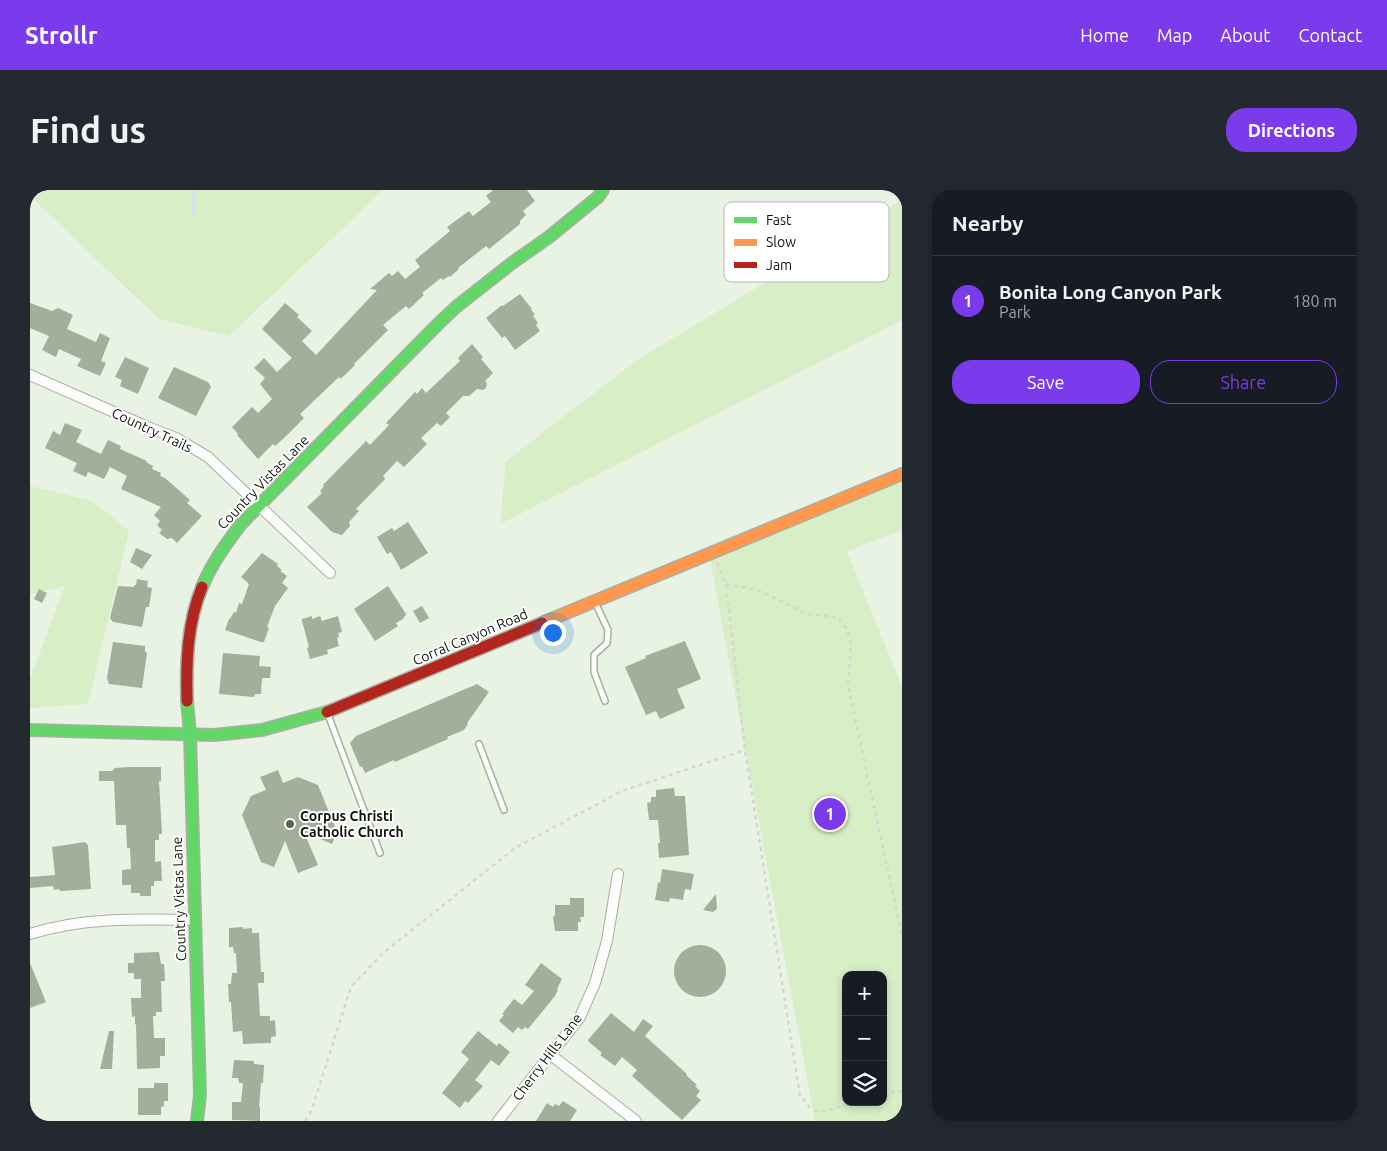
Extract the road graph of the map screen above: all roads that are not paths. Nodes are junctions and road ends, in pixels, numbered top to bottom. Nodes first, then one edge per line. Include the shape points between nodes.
1 (603, 190) edge
2 (30, 375) edge
3 (902, 474) edge
4 (260, 505) junction
5 (330, 573) dead end
6 (594, 600) junction
7 (605, 701) dead end
8 (327, 712) junction
9 (30, 730) edge
10 (190, 734) junction
11 (479, 744) dead end
12 (504, 810) dead end
13 (380, 853) dead end
14 (618, 874) dead end
15 (195, 920) junction
16 (30, 934) edge
17 (551, 1055) junction
18 (197, 1121) edge
19 (498, 1121) edge
20 (636, 1121) edge

1 - 4 street, Country Vistas Lane via 437,325
2 - 4 street, Country Trails via 176,438 208,458
3 - 6 street, Corral Canyon Road
4 - 5 street, Country Trails
4 - 10 street, Country Vistas Lane via 220,551 194,603 187,641
6 - 7 lane via 608,630 607,643 594,655 594,672
6 - 8 street, Corral Canyon Road
8 - 10 street, Corral Canyon Road via 262,730
8 - 13 lane
9 - 10 street, Corral Canyon Road
10 - 15 street, Country Vistas Lane
11 - 12 lane
14 - 17 street, Cherry Hills Lane via 607,941 595,983 580,1017
15 - 16 street via 96,921
15 - 18 street, Country Vistas Lane via 200,1095
17 - 19 street, Cherry Hills Lane
17 - 20 street

